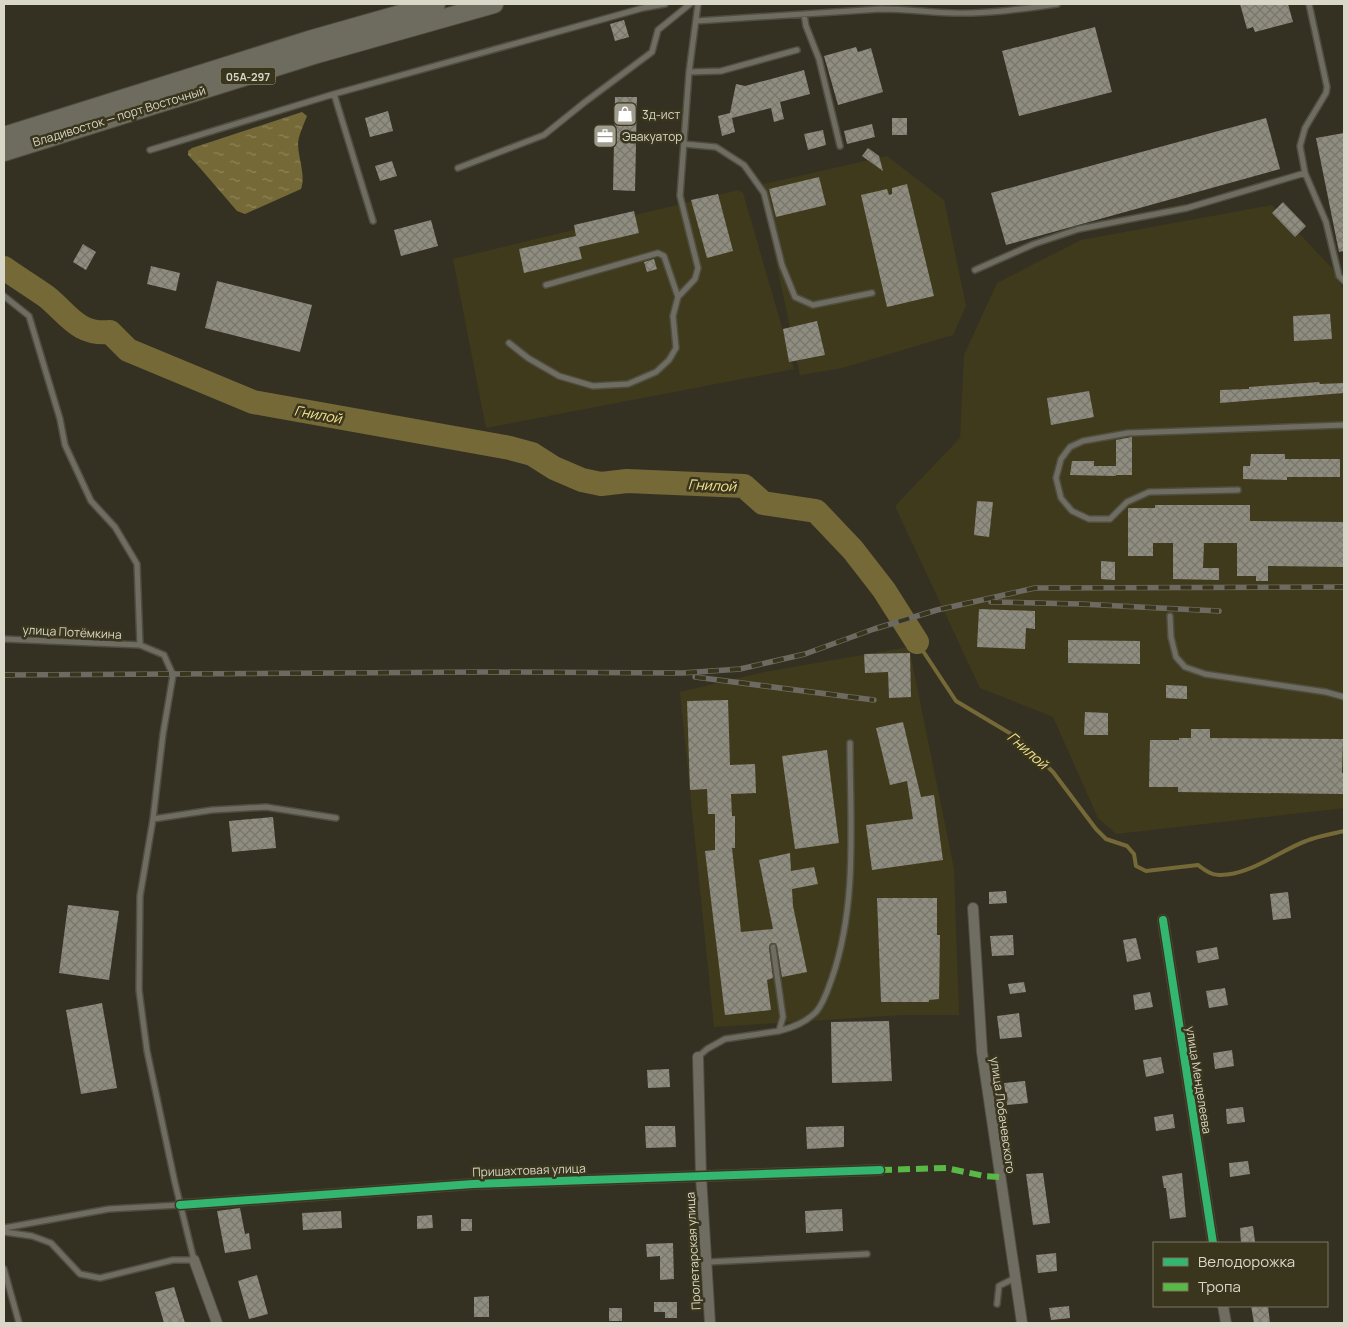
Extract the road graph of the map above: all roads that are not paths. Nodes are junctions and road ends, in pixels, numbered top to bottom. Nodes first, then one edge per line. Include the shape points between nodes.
1 (436, 4) edge
2 (494, 4) edge
3 (665, 4) edge
4 (690, 4) edge
5 (698, 4) edge
6 (1057, 4) edge
7 (1309, 4) edge
8 (804, 14) junction
9 (696, 21) junction
10 (798, 50) dead end
11 (689, 72) junction
12 (334, 94) junction
13 (4, 136) edge
14 (684, 144) junction
15 (840, 146) dead end
16 (150, 150) dead end
17 (4, 152) edge
18 (458, 168) dead end
19 (1305, 173) junction
20 (373, 221) dead end
21 (975, 270) dead end
22 (1344, 281) edge
23 (546, 285) dead end
24 (872, 293) dead end
25 (4, 296) edge
26 (678, 297) junction
27 (509, 343) dead end
28 (1344, 426) edge
29 (1238, 490) dead end
30 (1170, 616) dead end
31 (4, 639) edge
32 (140, 646) junction
33 (1344, 697) edge
34 (850, 743) dead end
35 (336, 818) dead end
36 (152, 819) junction
37 (973, 908) dead end
38 (1163, 920) dead end
39 (773, 947) dead end
40 (779, 1031) junction
41 (698, 1057) joint
42 (880, 1170) dead end
43 (701, 1176) junction
44 (180, 1204) junction
45 (4, 1230) edge
46 (1213, 1242) edge
47 (868, 1254) dead end
48 (194, 1260) junction
49 (708, 1262) junction
50 (4, 1269) edge
51 (1016, 1278) junction
52 (997, 1304) dead end
53 (1223, 1307) edge
54 (19, 1323) edge
55 (216, 1323) edge
56 (710, 1323) edge
57 (1022, 1323) edge
58 (1226, 1323) edge

1 - 13 highway, Владивосток — порт Восточный / 05А-297 via 309,40
2 - 17 highway, Владивосток — порт Восточный / 05А-297 via 308,57
3 - 12 lane
4 - 18 lane via 658,30 652,52 544,135
5 - 9 lane
6 - 8 lane via 955,13 881,9
7 - 19 lane via 1328,87 1305,128 1300,146
8 - 9 lane
8 - 15 lane via 819,59
9 - 11 lane
10 - 11 lane via 720,70
11 - 14 lane
12 - 16 lane
12 - 20 lane
14 - 24 lane via 716,147 744,165 764,193 782,265 795,297 813,305
14 - 26 lane via 680,196 698,268 695,279
19 - 21 lane via 1187,208 1079,229 1034,244
19 - 22 lane via 1326,222 1339,276
23 - 26 lane via 658,253 664,256
25 - 32 lane via 29,316 65,445 91,501 115,527 136,564
26 - 27 lane via 673,316 676,348 656,372 628,384 593,386 558,376
28 - 29 lane via 1128,433 1083,441 1070,447 1061,459 1056,478 1061,498 1072,511 1090,519 1110,519 1127,502 1149,492
30 - 33 lane via 1176,657 1185,667 1205,674
31 - 32 lane, улица Потёмкина
32 - 36 lane, улица Потёмкина via 164,655 173,675
34 - 40 lane via 851,864 840,955 827,994 816,1011 800,1025
35 - 36 lane via 266,807 212,810
36 - 44 lane, улица Потёмкина via 140,896 139,990 147,1051
37 - 51 street, улица Лобачевского via 982,1052
38 - 46 street, улица Менделеева
39 - 40 lane via 783,1017
40 - 41 lane via 725,1039
41 - 43 street, Пролетарская улица
42 - 43 street, Пришахтовая улица
43 - 44 street, Пришахтовая улица via 473,1184
43 - 49 street, Пролетарская улица
44 - 45 lane via 109,1209
44 - 48 lane, улица Потёмкина
45 - 48 lane via 51,1243 80,1274 100,1278 173,1260
47 - 49 lane
48 - 55 street
49 - 56 street, Пролетарская улица
50 - 54 lane
51 - 52 lane via 999,1286
51 - 57 street, улица Лобачевского
53 - 58 street

